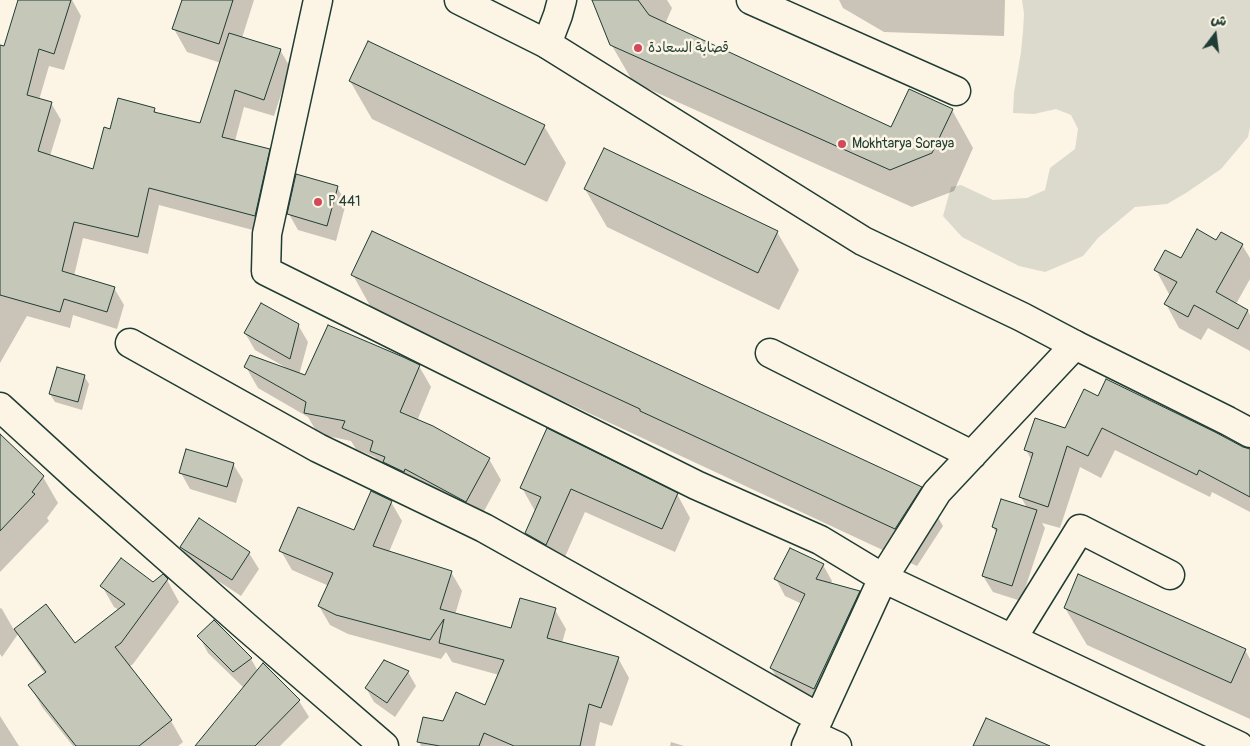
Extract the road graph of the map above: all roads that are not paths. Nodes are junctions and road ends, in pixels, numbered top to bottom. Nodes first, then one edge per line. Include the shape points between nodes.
1 (318, 0) edge
2 (459, 0) edge
3 (562, 0) edge
4 (751, 0) edge
5 (547, 44) junction
6 (956, 91) dead end
7 (130, 343) dead end
8 (1074, 345) junction
9 (770, 354) dead end
10 (0, 407) edge
11 (1250, 433) edge
12 (972, 454) junction
13 (1170, 574) dead end
14 (883, 578) junction
15 (1012, 639) junction
16 (812, 733) edge
17 (384, 746) edge
18 (838, 746) edge
19 (1239, 746) edge

1 - 14 street via 267,234 266,271 696,485 820,540
2 - 5 street
3 - 5 street
4 - 6 street
5 - 8 street via 863,241
7 - 16 street via 318,448 484,528 648,620
8 - 11 street
8 - 12 street
9 - 12 street
10 - 17 street
12 - 14 street via 937,492
13 - 15 street via 1080,529
14 - 15 street
14 - 16 street
15 - 19 street
16 - 18 street

